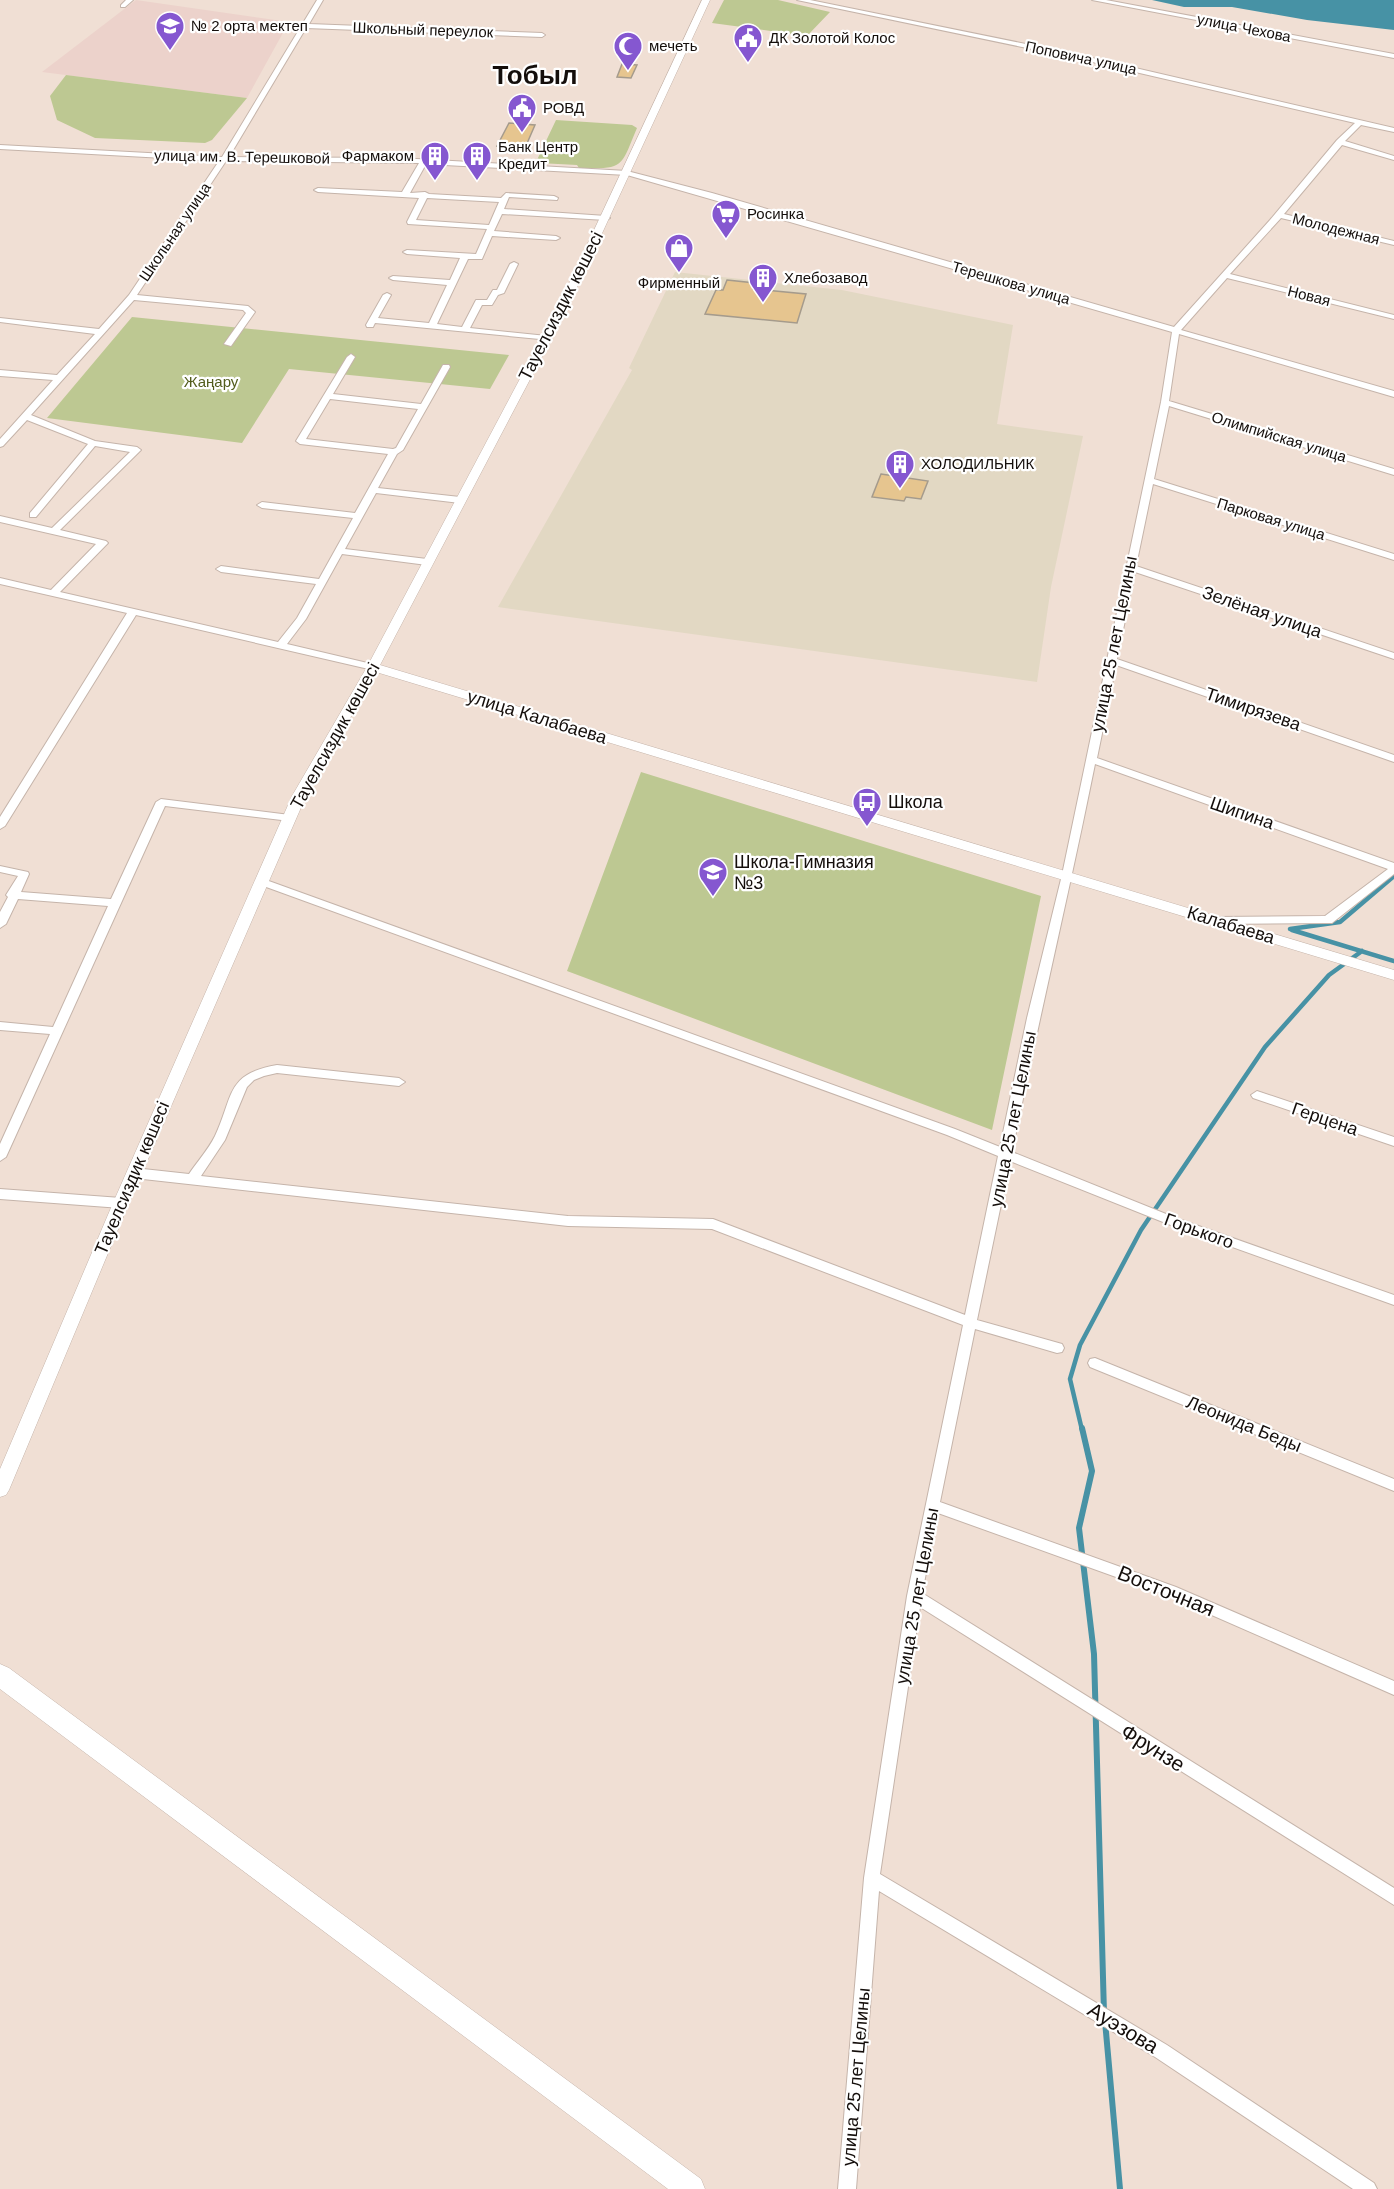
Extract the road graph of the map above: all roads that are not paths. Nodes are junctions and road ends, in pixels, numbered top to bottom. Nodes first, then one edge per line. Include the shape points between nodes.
1 (130, 0) edge
2 (320, 0) edge
3 (706, 0) edge
4 (800, 0) edge
5 (1095, 0) edge
6 (123, 6) dead end
7 (305, 26) junction
8 (542, 34) dead end
9 (1394, 56) edge
10 (1360, 122) junction
11 (1394, 130) edge
12 (1340, 142) junction
13 (0, 147) edge
14 (1394, 158) edge
15 (224, 159) junction
16 (423, 162) junction
17 (627, 173) junction
18 (318, 190) dead end
19 (405, 194) junction
20 (425, 194) junction
21 (554, 198) dead end
22 (504, 200) junction
23 (498, 211) junction
24 (1278, 216) junction
25 (606, 218) junction
26 (490, 230) junction
27 (556, 238) dead end
28 (1394, 243) edge
29 (407, 252) dead end
30 (465, 256) junction
31 (514, 264) dead end
32 (1224, 275) junction
33 (393, 278) dead end
34 (452, 283) junction
35 (387, 295) dead end
36 (132, 297) junction
37 (1394, 317) edge
38 (0, 320) edge
39 (432, 326) junction
40 (465, 329) junction
41 (1176, 330) junction
42 (102, 332) junction
43 (547, 338) junction
44 (228, 344) dead end
45 (351, 357) dead end
46 (446, 367) dead end
47 (0, 374) edge
48 (59, 378) junction
49 (1394, 394) edge
50 (327, 396) junction
51 (1164, 402) junction
52 (423, 407) junction
53 (25, 416) junction
54 (93, 443) junction
55 (0, 444) edge
56 (394, 452) junction
57 (1394, 472) edge
58 (1148, 480) junction
59 (372, 490) junction
60 (460, 500) junction
61 (262, 505) dead end
62 (33, 515) dead end
63 (358, 516) junction
64 (0, 519) edge
65 (54, 531) junction
66 (339, 551) junction
67 (1394, 557) edge
68 (427, 562) junction
69 (1130, 567) junction
70 (221, 569) dead end
71 (0, 581) edge
72 (321, 582) junction
73 (53, 593) junction
74 (133, 612) junction
75 (280, 646) junction
76 (1394, 656) edge
77 (1112, 660) junction
78 (373, 667) junction
79 (1091, 759) junction
80 (1394, 759) edge
81 (290, 818) junction
82 (0, 826) edge
83 (1394, 868) edge
84 (0, 869) edge
85 (1067, 875) junction
86 (262, 882) junction
87 (12, 895) junction
88 (116, 903) junction
89 (1218, 921) junction
90 (0, 924) edge
91 (1394, 975) edge
92 (0, 1026) edge
93 (57, 1031) junction
94 (399, 1082) dead end
95 (1257, 1095) dead end
96 (1394, 1142) edge
97 (1006, 1156) junction
98 (0, 1157) edge
99 (134, 1173) junction
100 (192, 1179) junction
101 (0, 1194) edge
102 (121, 1203) junction
103 (1394, 1300) edge
104 (971, 1323) junction
105 (1057, 1348) dead end
106 (1095, 1363) dead end
107 (1394, 1485) edge
108 (0, 1490) edge
109 (933, 1504) junction
110 (914, 1596) junction
111 (0, 1675) edge
112 (1394, 1688) edge
113 (872, 1878) junction
114 (1394, 1897) edge
115 (691, 2189) edge
116 (847, 2189) edge
117 (1368, 2189) edge

1 - 6 street
2 - 7 street, Школьная улица
3 - 17 street, Тауелсиздик көшесі
4 - 10 street, Поповича улица via 1076,56
5 - 9 street, улица Чехова
7 - 8 street, Школьный переулок
7 - 15 street, Школьная улица
10 - 11 street, Поповича улица
10 - 12 street
12 - 14 street
12 - 24 street
13 - 15 street, улица им. В. Терешковой
15 - 16 street, улица им. В. Терешковой
15 - 36 street, Школьная улица
16 - 17 street, улица им. В. Терешковой
16 - 19 street
17 - 25 street, Тауелсиздик көшесі
17 - 41 street, Терешкова улица
18 - 19 street
19 - 20 street
20 - 22 street
20 - 26 street via 411,222
21 - 22 street via 506,195
22 - 23 street
23 - 25 street
23 - 26 street
24 - 28 street, Молодежная
24 - 32 street
25 - 43 street, Тауелсиздик көшесі
26 - 27 street
26 - 30 street via 479,257
29 - 30 street
30 - 34 street
31 - 40 street via 500,293 496,292 489,303 479,302
32 - 37 street, Новая
32 - 41 street
33 - 34 street
34 - 39 street
35 - 39 street via 371,323
36 - 42 street, Школьная улица
36 - 44 street via 245,308 251,312
38 - 42 street
39 - 40 street
40 - 43 street
41 - 49 street, Терешкова улица
41 - 51 street, улица 25 лет Целины
42 - 48 street, Школьная улица
43 - 60 street, Тауелсиздик көшесі
45 - 50 street
46 - 52 street
47 - 48 street
48 - 53 street, Школьная улица
50 - 52 street
50 - 56 street via 300,441
51 - 57 street, Олимпийская улица
51 - 58 street, улица 25 лет Целины
52 - 56 street via 399,450
53 - 54 street
53 - 55 street, Школьная улица
54 - 62 street
54 - 65 street via 137,450
56 - 59 street
58 - 67 street, Парковая улица
58 - 69 street, улица 25 лет Целины
59 - 60 street
59 - 63 street
60 - 68 street, Тауелсиздик көшесі
61 - 63 street
63 - 66 street
64 - 65 street
65 - 73 street via 103,543
66 - 68 street
66 - 72 street
68 - 78 street, Тауелсиздик көшесі
69 - 76 street, Зелёная улица
69 - 77 street, улица 25 лет Целины
70 - 72 street
71 - 73 street, улица Калабаева
72 - 75 street via 301,619
73 - 74 street, улица Калабаева
74 - 75 street, улица Калабаева
74 - 82 street
75 - 78 street, улица Калабаева
77 - 79 street, улица 25 лет Целины
77 - 80 street, Тимирязева
78 - 81 street, Тауелсиздик көшесі
78 - 85 street, улица Калабаева
79 - 83 street, Шипина
79 - 85 street, улица 25 лет Целины
81 - 86 street, Тауелсиздик көшесі
81 - 88 street via 161,802
83 - 89 street via 1328,920
84 - 87 street via 24,874
85 - 89 street, Калабаева
85 - 97 street, улица 25 лет Целины
86 - 97 street, Горького via 951,1132
86 - 99 street, Тауелсиздик көшесі
87 - 88 street
87 - 90 street
88 - 93 street
89 - 91 street, Калабаева
92 - 93 street
93 - 98 street
94 - 100 street via 259,1070 240,1083 219,1139
95 - 96 street, Герцена
97 - 103 street, Горького via 1134,1207
97 - 104 street, улица 25 лет Целины
99 - 100 street
99 - 102 street, Тауелсиздик көшесі
100 - 104 street via 568,1221 713,1224
101 - 102 street
102 - 108 street, Тауелсиздик көшесі
104 - 105 street
104 - 109 street, улица 25 лет Целины
106 - 107 street, Леонида Беды
109 - 110 street, улица 25 лет Целины
109 - 112 street, Восточная via 1171,1591
110 - 113 street, улица 25 лет Целины
110 - 114 street, Фрунзе
111 - 115 main road
113 - 116 street, улица 25 лет Целины
113 - 117 street, Ауэзова via 1161,2051

